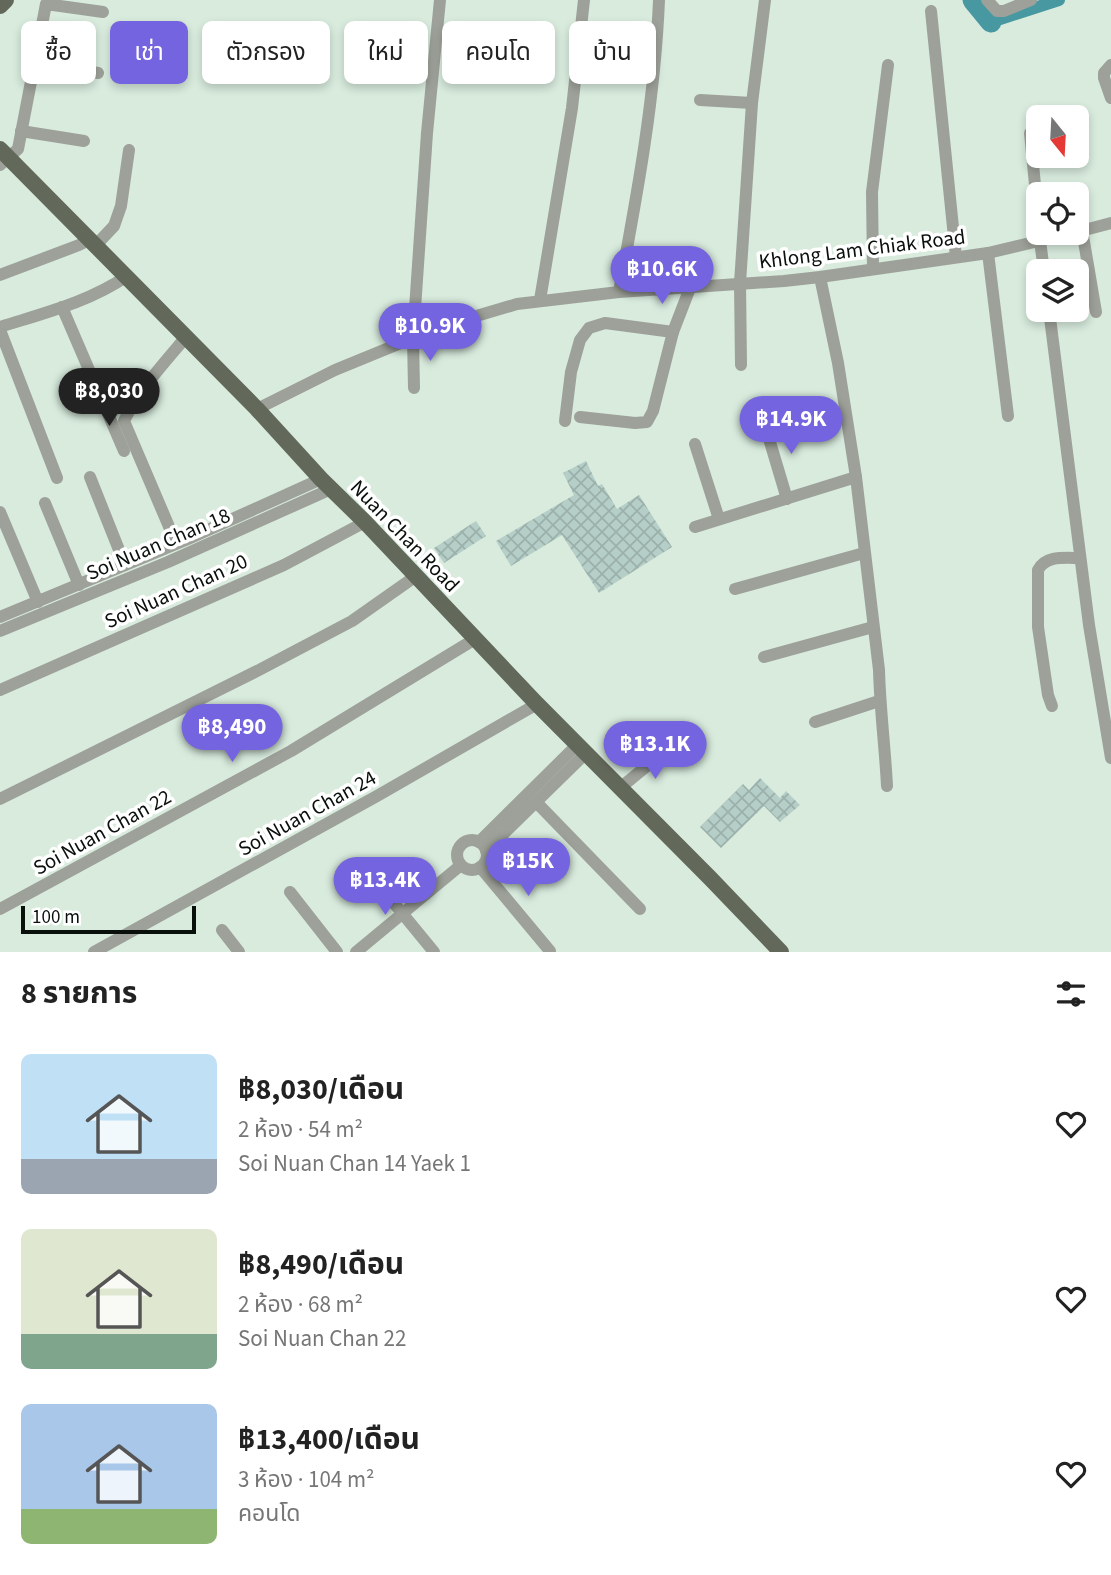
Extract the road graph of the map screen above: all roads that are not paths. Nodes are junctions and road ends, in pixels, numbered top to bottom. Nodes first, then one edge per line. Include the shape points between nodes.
1 (6, 0) edge
2 (440, 0) edge
3 (584, 0) edge
4 (659, 0) edge
5 (765, 0) edge
6 (987, 0) edge
7 (1031, 0) edge
8 (0, 6) edge
9 (931, 11) dead end
10 (103, 12) dead end
11 (42, 21) edge
12 (888, 65) dead end
13 (1111, 65) edge
14 (30, 84) edge
15 (1111, 98) edge
16 (700, 100) dead end
17 (752, 103) junction
18 (21, 131) junction
19 (84, 141) dead end
20 (129, 150) dead end
21 (3, 158) edge
22 (1111, 223) edge
23 (1089, 229) edge
24 (1026, 241) edge
25 (93, 242) junction
26 (1080, 245) edge
27 (988, 253) junction
28 (956, 257) junction
29 (873, 268) junction
30 (0, 275) edge
31 (127, 276) junction
32 (820, 277) junction
33 (740, 284) junction
34 (690, 288) junction
35 (620, 292) junction
36 (540, 300) junction
37 (62, 307) junction
38 (1096, 312) dead end
39 (1050, 322) edge
40 (0, 329) edge
41 (673, 332) junction
42 (186, 337) junction
43 (413, 338) junction
44 (741, 365) dead end
45 (414, 388) dead end
46 (257, 409) junction
47 (1008, 416) dead end
48 (580, 417) dead end
49 (565, 421) dead end
50 (764, 422) dead end
51 (695, 443) dead end
52 (124, 451) dead end
53 (90, 477) dead end
54 (856, 477) junction
55 (58, 478) dead end
56 (326, 484) junction
57 (787, 499) junction
58 (45, 503) dead end
59 (0, 512) edge
60 (719, 519) junction
61 (365, 522) junction
62 (695, 527) dead end
63 (173, 536) dead end
64 (864, 553) junction
65 (1080, 558) junction
66 (125, 565) junction
67 (416, 576) junction
68 (79, 585) junction
69 (735, 589) dead end
70 (38, 602) junction
71 (0, 617) edge
72 (873, 627) junction
73 (0, 631) edge
74 (475, 639) junction
75 (764, 657) dead end
76 (0, 690) edge
77 (880, 701) junction
78 (537, 704) junction
79 (1052, 706) dead end
80 (814, 722) dead end
81 (581, 749) junction
82 (673, 749) dead end
83 (1111, 758) edge
84 (887, 786) dead end
85 (620, 789) junction
86 (0, 799) edge
87 (537, 803) junction
88 (482, 847) junction
89 (361, 863) dead end
90 (461, 865) junction
91 (481, 867) junction
92 (290, 892) dead end
93 (0, 909) edge
94 (640, 909) dead end
95 (402, 912) junction
96 (222, 930) dead end
97 (550, 951) edge
98 (94, 952) edge
99 (239, 952) edge
100 (337, 952) edge
101 (356, 952) edge
102 (434, 952) edge
103 (780, 952) edge

1 - 8 main road
2 - 43 street
3 - 36 street via 572,108
4 - 35 street via 644,162
5 - 17 street
6 - 7 street via 997,11 1004,11
9 - 28 street
10 - 11 street via 46,4
12 - 29 street via 872,192
13 - 15 street via 1104,78
14 - 18 street
16 - 17 street
17 - 33 street
18 - 19 street
18 - 21 street via 18,149
20 - 25 street via 114,226
21 - 25 main road, Nuan Chan Road
22 - 23 street, Khlong Lam Chiak Road
24 - 27 street, Khlong Lam Chiak Road
25 - 30 street
25 - 31 main road, Nuan Chan Road
26 - 38 street
27 - 28 street, Khlong Lam Chiak Road
27 - 47 street
28 - 29 street, Khlong Lam Chiak Road
29 - 32 street, Khlong Lam Chiak Road
31 - 37 street via 96,295
31 - 42 main road, Nuan Chan Road
32 - 33 street, Khlong Lam Chiak Road
32 - 54 street
33 - 34 street, Khlong Lam Chiak Road
33 - 44 street
34 - 35 street, Khlong Lam Chiak Road
34 - 41 street
35 - 36 street, Khlong Lam Chiak Road
36 - 43 street, Khlong Lam Chiak Road
37 - 40 street
37 - 52 street
39 - 65 street
40 - 55 street
41 - 48 street via 647,422
41 - 49 street via 605,323 589,328 580,340 571,372
42 - 46 main road, Nuan Chan Road
42 - 63 street via 140,393 124,421
43 - 45 street
43 - 46 street, Khlong Lam Chiak Road
46 - 56 main road, Nuan Chan Road
50 - 57 street
51 - 60 street
53 - 66 street
54 - 57 street
54 - 64 street
56 - 61 main road, Nuan Chan Road
56 - 66 street
56 - 73 street, Soi Nuan Chan 18 via 168,562
57 - 60 street
58 - 68 street
59 - 70 street
60 - 62 street
61 - 67 main road, Nuan Chan Road
61 - 76 street, Soi Nuan Chan 20 via 284,565
64 - 69 street
64 - 72 street
65 - 79 street via 1045,561 1037,573 1038,627
65 - 83 street
66 - 68 street
67 - 74 main road, Nuan Chan Road
67 - 86 street via 352,621
68 - 70 street
70 - 71 street
72 - 75 street
72 - 77 street
74 - 78 main road, Nuan Chan Road
74 - 93 street, Soi Nuan Chan 22 via 291,751
77 - 80 street
77 - 84 street
78 - 81 main road, Nuan Chan Road
78 - 98 street, Soi Nuan Chan 24
81 - 85 main road, Nuan Chan Road
81 - 87 street
81 - 88 street
82 - 85 street
85 - 103 main road, Nuan Chan Road
87 - 88 street
87 - 94 street
88 - 90 street via 470,841 461,845 457,858
88 - 91 street via 486,859
89 - 95 street
90 - 91 street via 471,870
90 - 95 street
91 - 97 street
92 - 100 street
95 - 101 street
95 - 102 street
96 - 99 street

